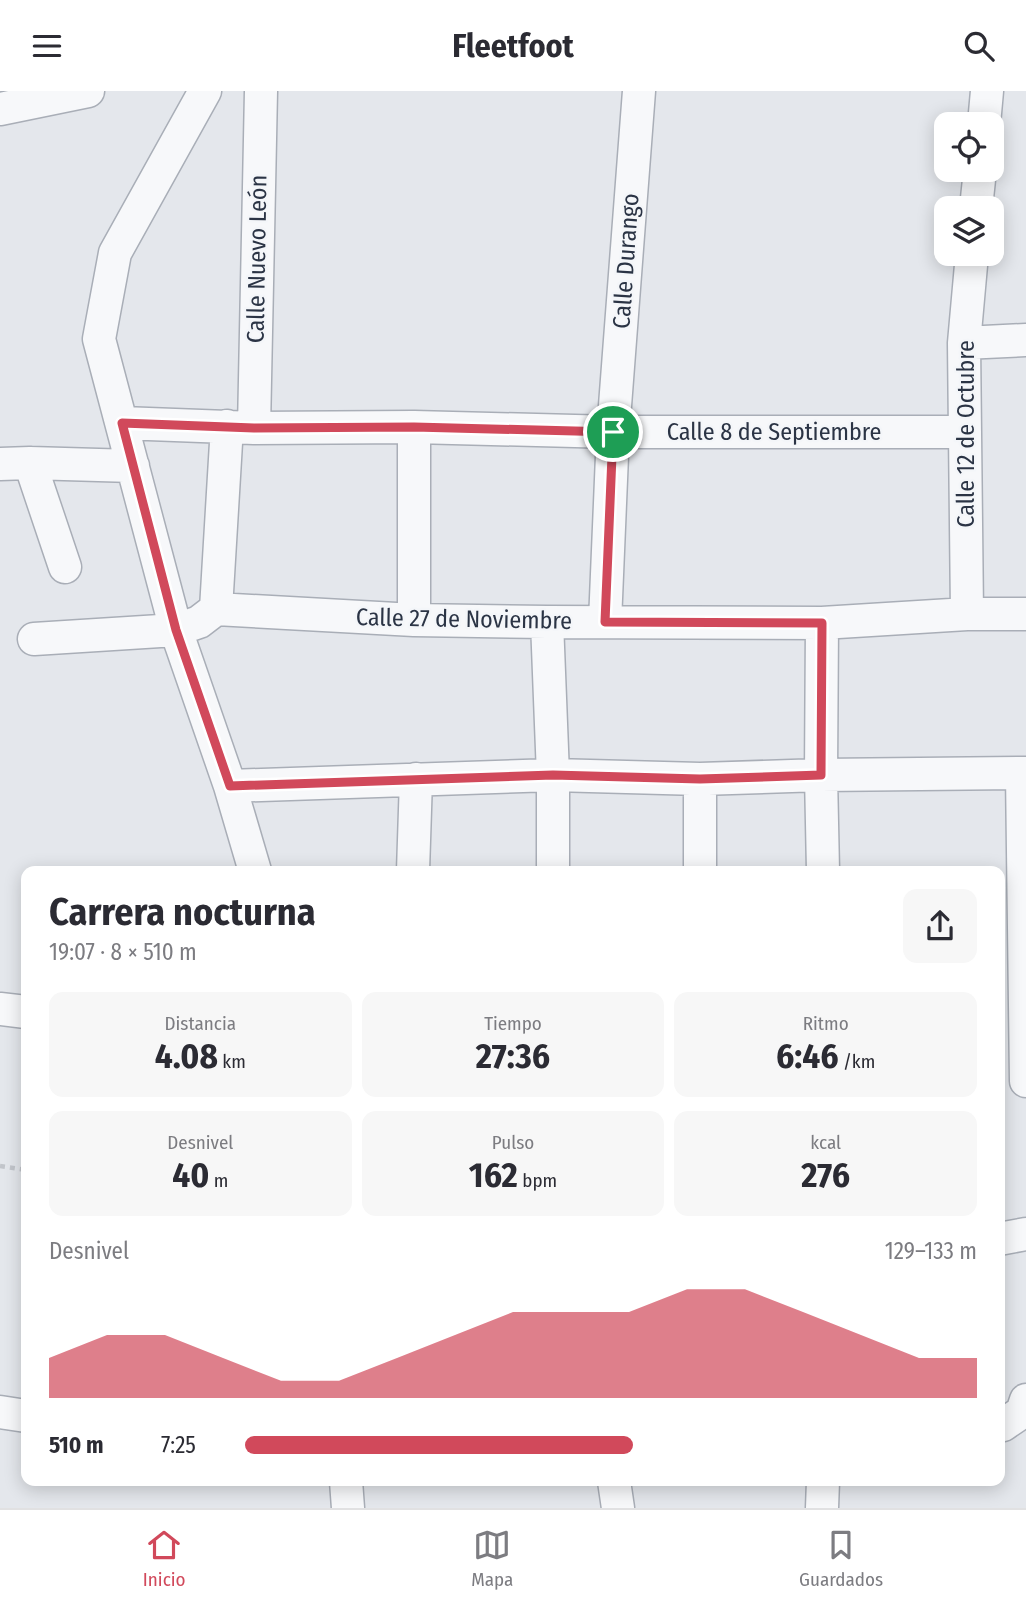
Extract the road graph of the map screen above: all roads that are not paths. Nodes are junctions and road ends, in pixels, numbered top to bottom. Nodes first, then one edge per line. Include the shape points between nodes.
1 (88, 91) edge
2 (205, 91) edge
3 (261, 91) edge
4 (639, 91) edge
5 (987, 91) edge
6 (0, 109) edge
7 (985, 112) edge
8 (971, 266) edge
9 (1026, 339) edge
10 (964, 343) junction
11 (122, 423) junction
12 (241, 427) junction
13 (414, 427) junction
14 (613, 432) junction
15 (965, 432) junction
16 (15, 464) edge
17 (133, 465) junction
18 (65, 567) dead end
19 (216, 609) junction
20 (967, 614) junction
21 (1026, 614) edge
22 (414, 619) junction
23 (547, 622) junction
24 (605, 622) junction
25 (822, 623) junction
26 (176, 630) junction
27 (34, 639) dead end
28 (1024, 773) edge
29 (553, 775) junction
30 (821, 775) junction
31 (416, 779) junction
32 (700, 779) junction
33 (230, 786) junction
34 (254, 866) edge
35 (413, 866) edge
36 (553, 866) edge
37 (701, 866) edge
38 (823, 866) edge
39 (1026, 979) edge
40 (1005, 982) edge
41 (0, 1009) edge
42 (21, 1011) edge
43 (1026, 1073) edge
44 (1026, 1081) edge
45 (1026, 1234) edge
46 (1005, 1238) edge
47 (0, 1412) edge
48 (21, 1415) edge
49 (346, 1486) edge
50 (616, 1486) edge
51 (823, 1486) edge
52 (348, 1508) edge
53 (618, 1508) edge
54 (822, 1508) edge

1 - 6 street
2 - 11 street via 115,253 99,339
3 - 12 street, Calle Nuevo León
4 - 14 street, Calle Durango
5 - 7 street
8 - 10 street, Calle 12 de Octubre
9 - 10 street
10 - 15 street, Calle 12 de Octubre
11 - 12 street, Calle 8 de Septiembre
11 - 17 street
12 - 13 street, Calle 8 de Septiembre
12 - 19 street, Calle Nuevo León
13 - 14 street, Calle 8 de Septiembre
13 - 22 street
14 - 15 street, Calle 8 de Septiembre
14 - 24 street, Calle Durango
15 - 20 street, Calle 12 de Octubre
16 - 17 street
16 - 18 street
17 - 26 street
19 - 22 street, Calle 27 de Noviembre
19 - 26 street via 199,622
20 - 21 street, Calle 27 de Noviembre
20 - 25 street, Calle 27 de Noviembre
22 - 23 street, Calle 27 de Noviembre
23 - 24 street, Calle 27 de Noviembre
23 - 29 street
24 - 25 street, Calle 27 de Noviembre
25 - 30 street
26 - 27 street
26 - 33 street
28 - 30 street
28 - 39 street
29 - 31 street
29 - 32 street
29 - 36 street
30 - 32 street
30 - 38 street
31 - 33 street
31 - 35 street
32 - 37 street
33 - 34 street
39 - 40 street
39 - 43 street
41 - 42 street
43 - 44 street
45 - 46 street
47 - 48 street
49 - 52 street
50 - 53 street
51 - 54 street

